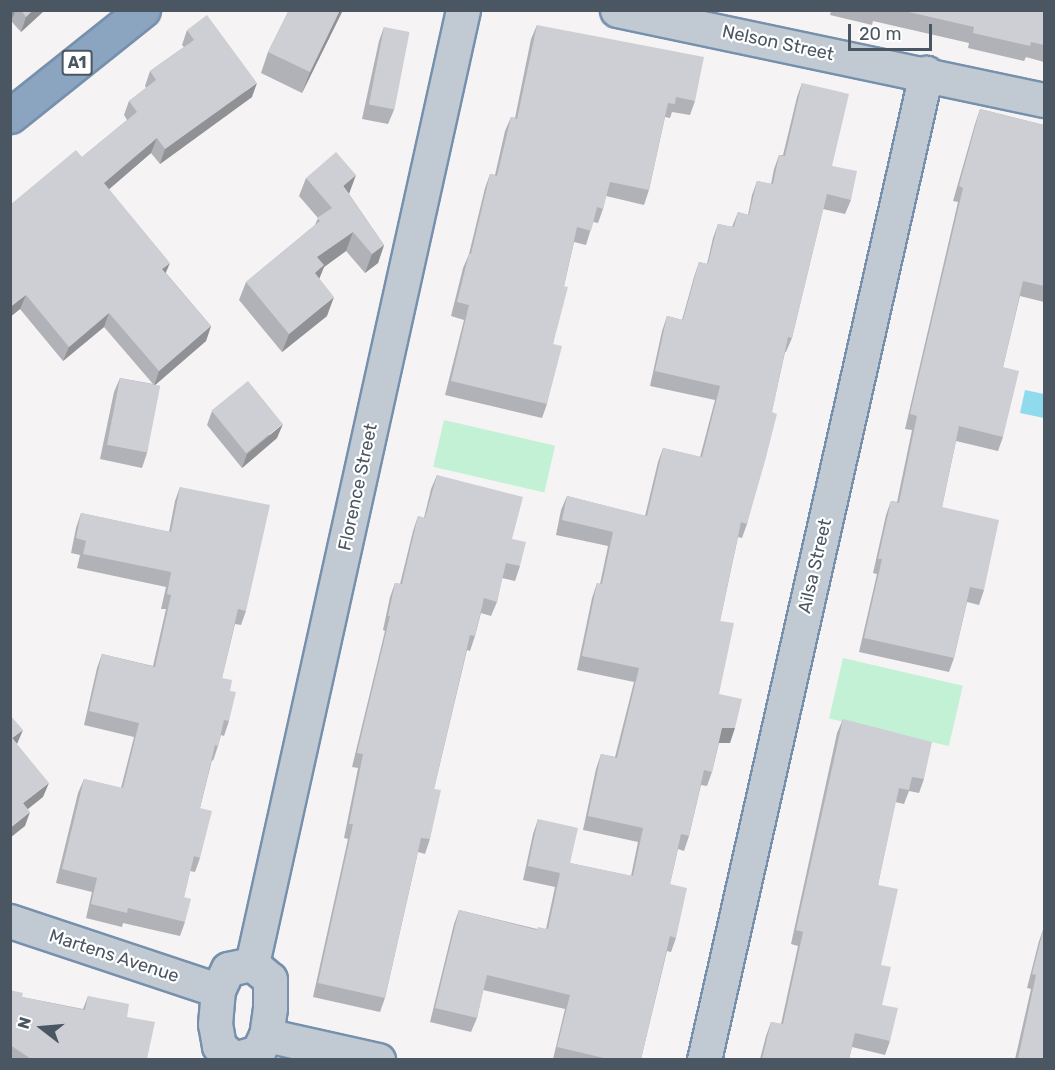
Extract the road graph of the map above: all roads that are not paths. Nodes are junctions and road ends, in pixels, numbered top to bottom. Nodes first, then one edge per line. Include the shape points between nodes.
1 (142, 10) edge
2 (463, 10) edge
3 (617, 10) edge
4 (926, 73) junction
5 (1044, 100) edge
6 (10, 116) edge
7 (10, 921) edge
8 (252, 964) junction
9 (218, 990) junction
10 (266, 1035) junction
11 (234, 1059) edge
12 (378, 1059) edge
13 (704, 1059) edge

1 - 6 highway, A1
2 - 8 street, Florence Street
3 - 4 street, Nelson Street
4 - 5 street, Nelson Street
4 - 13 street, Ailsa Street
7 - 9 street, Martens Avenue
8 - 9 street via 228,969
8 - 10 street via 270,979
9 - 11 street via 215,1024 219,1046
10 - 11 street via 258,1052
10 - 12 street

